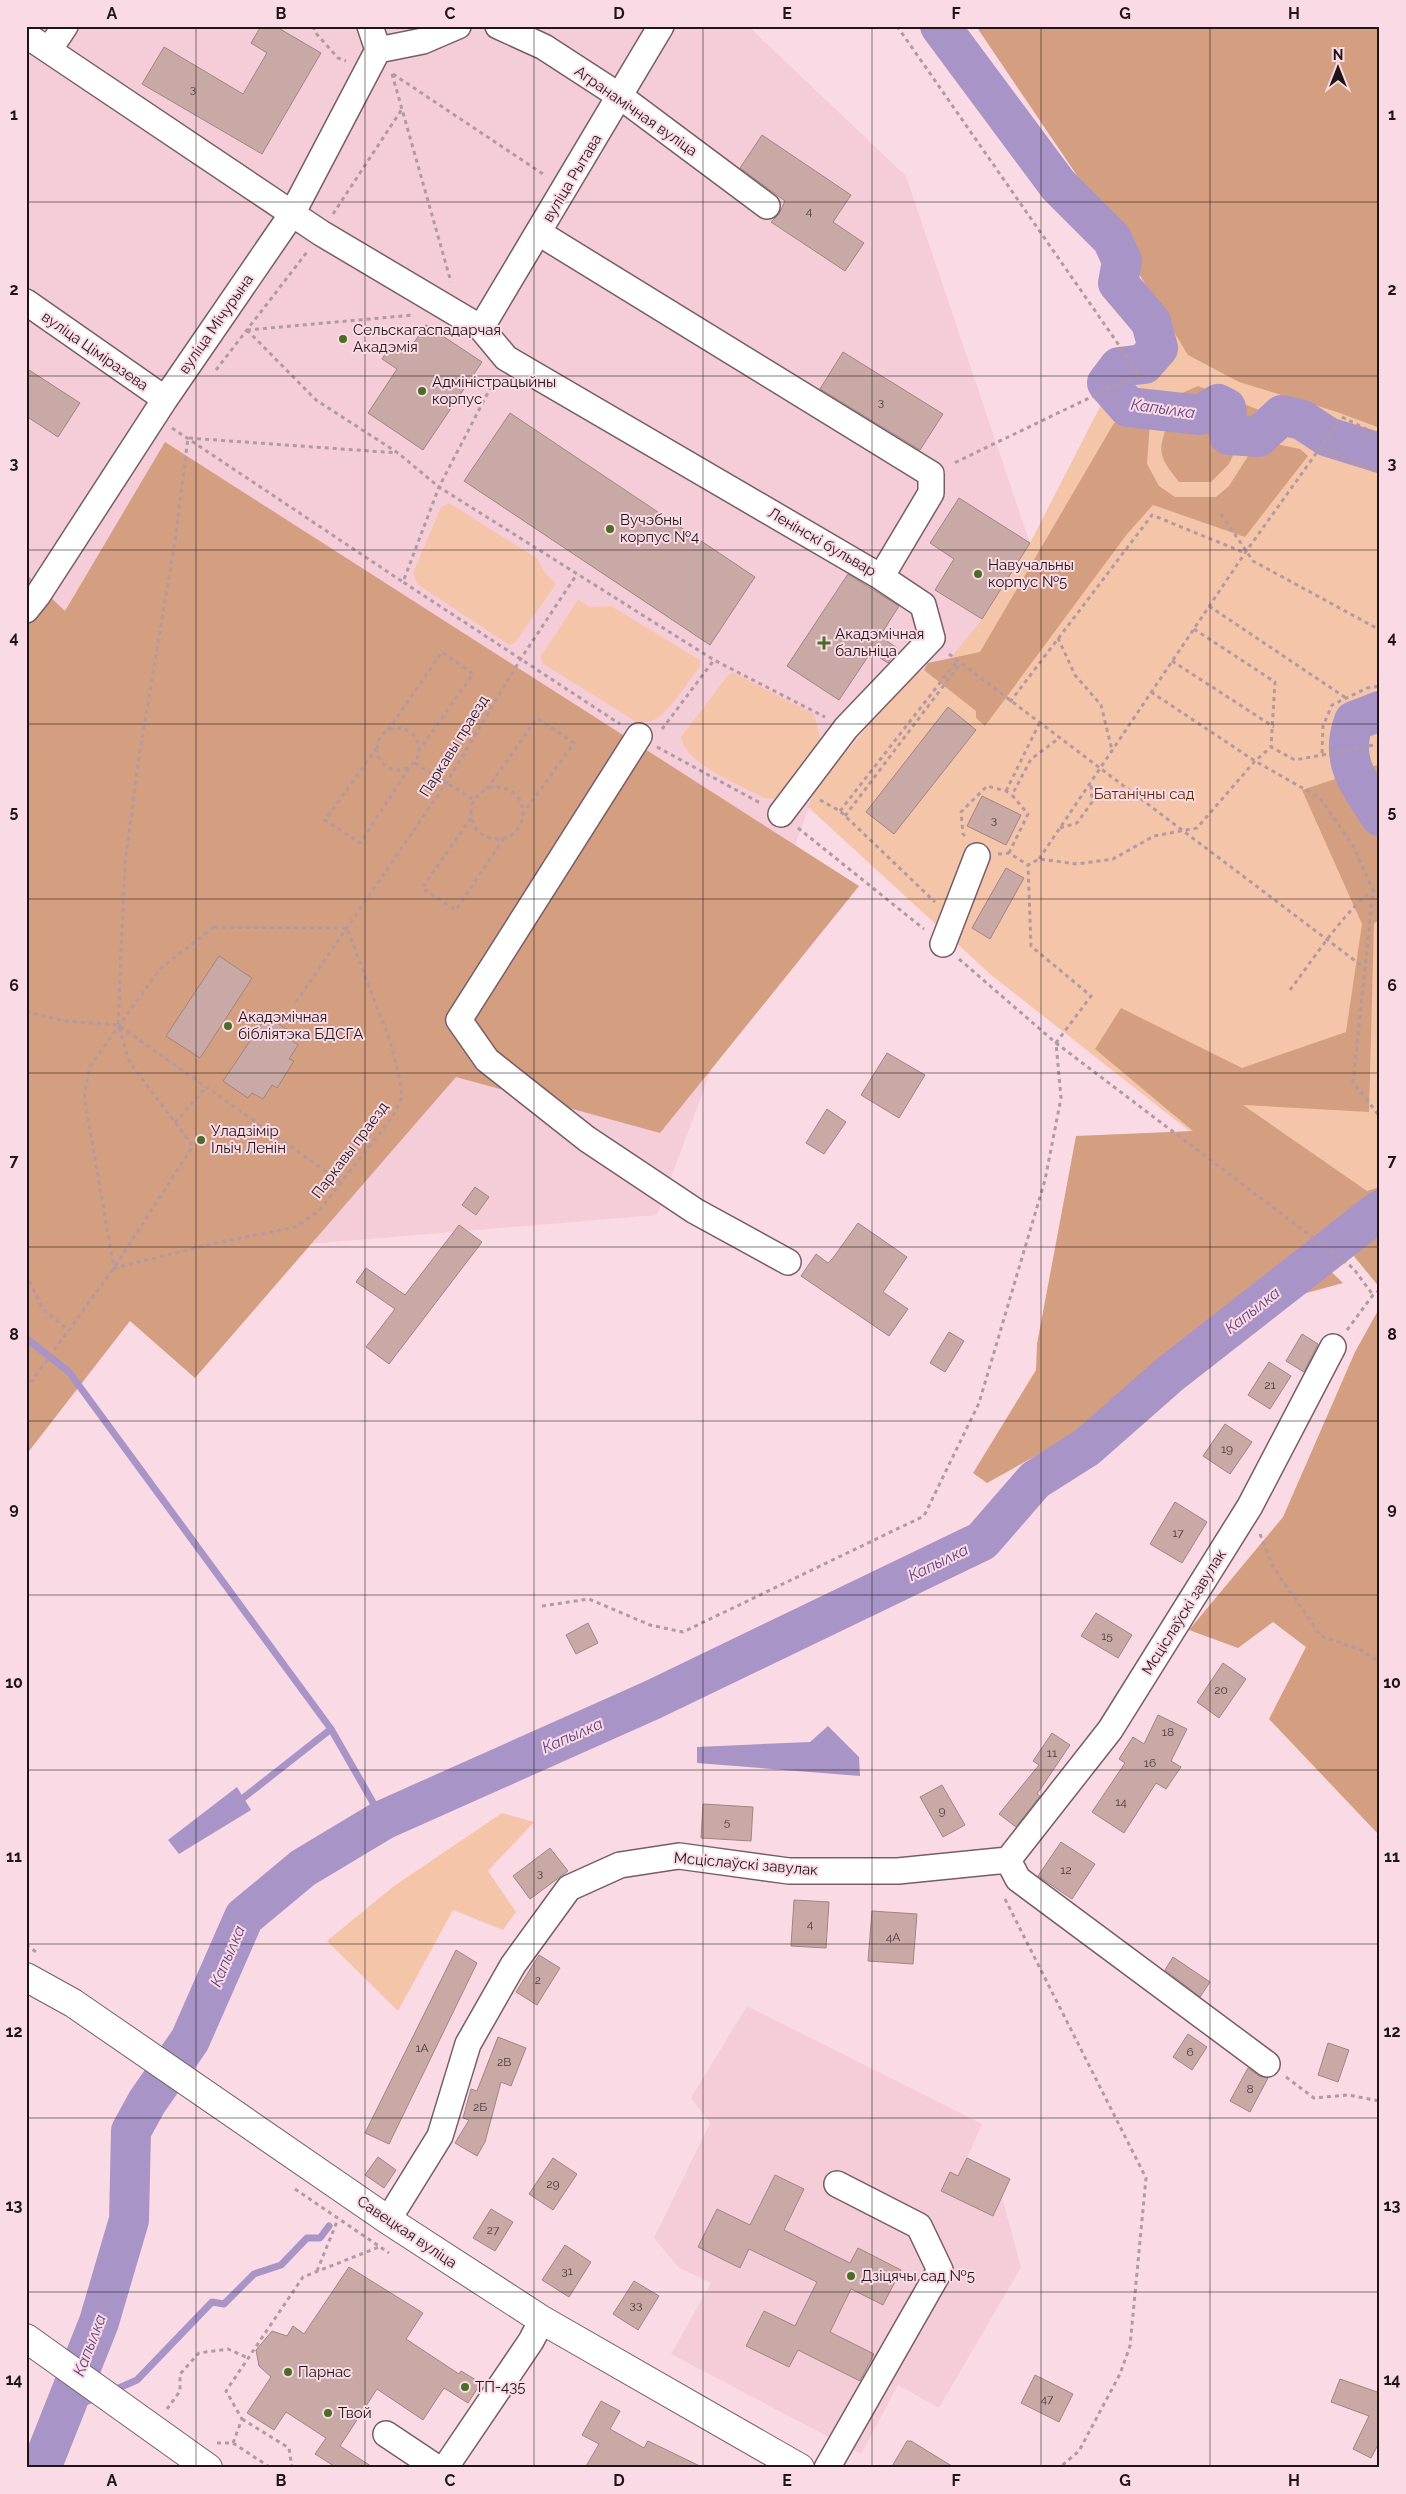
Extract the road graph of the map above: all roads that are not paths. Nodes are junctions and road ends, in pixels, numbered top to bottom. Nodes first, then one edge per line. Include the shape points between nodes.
1 (64, 26) edge
2 (370, 26) edge
3 (458, 26) edge
4 (498, 26) edge
5 (660, 26) edge
6 (26, 35) edge
7 (49, 50) junction
8 (378, 50) junction
9 (621, 96) junction
10 (767, 206) dead end
11 (292, 214) junction
12 (539, 233) junction
13 (26, 302) edge
14 (481, 328) junction
15 (167, 416) junction
16 (880, 577) junction
17 (26, 610) edge
18 (644, 740) road end
19 (781, 814) road end
20 (977, 856) road end
21 (943, 944) road end
22 (788, 1262) dead end
23 (1333, 1347) road end
24 (1008, 1860) junction
25 (26, 1976) edge
26 (1267, 2064) road end
27 (837, 2184) dead end
28 (388, 2220) junction
29 (542, 2320) junction
30 (35, 2344) edge
31 (386, 2434) dead end
32 (208, 2456) edge
33 (437, 2468) edge
34 (445, 2468) edge
35 (800, 2468) edge
36 (827, 2468) edge

1 - 7 street
2 - 8 street
3 - 8 street via 423,41
4 - 9 street, Агранамічная вуліца via 544,48
5 - 9 street, вуліца Рытава
6 - 7 street
7 - 11 street
8 - 11 street, вуліца Мічурына
9 - 10 street, Агранамічная вуліца
9 - 12 street, вуліца Рытава
11 - 14 street
11 - 15 street, вуліца Мічурына
12 - 14 street, вуліца Рытава
12 - 16 street, Ленінскі бульвар via 931,474 932,493
13 - 15 street, вуліца Ціміразева
14 - 16 street, Ленінскі бульвар via 506,358
15 - 17 street, вуліца Мічурына
16 - 19 street via 923,605 932,638 846,728
18 - 22 street via 458,1020 487,1060 587,1139 695,1211
20 - 21 street
23 - 24 street, Мсціслаўскі завулак via 1250,1506 1110,1730
24 - 26 street via 1018,1879
24 - 28 street, Мсціслаўскі завулак via 898,1871 790,1871 679,1856 620,1866 569,1888 513,1965 468,2044 440,2136
25 - 28 main road, Савецкая вуліца via 73,2004
27 - 36 street via 919,2226 940,2270
28 - 29 main road, Савецкая вуліца
29 - 34 street
29 - 35 main road, Савецкая вуліца
30 - 32 main road
31 - 33 street

